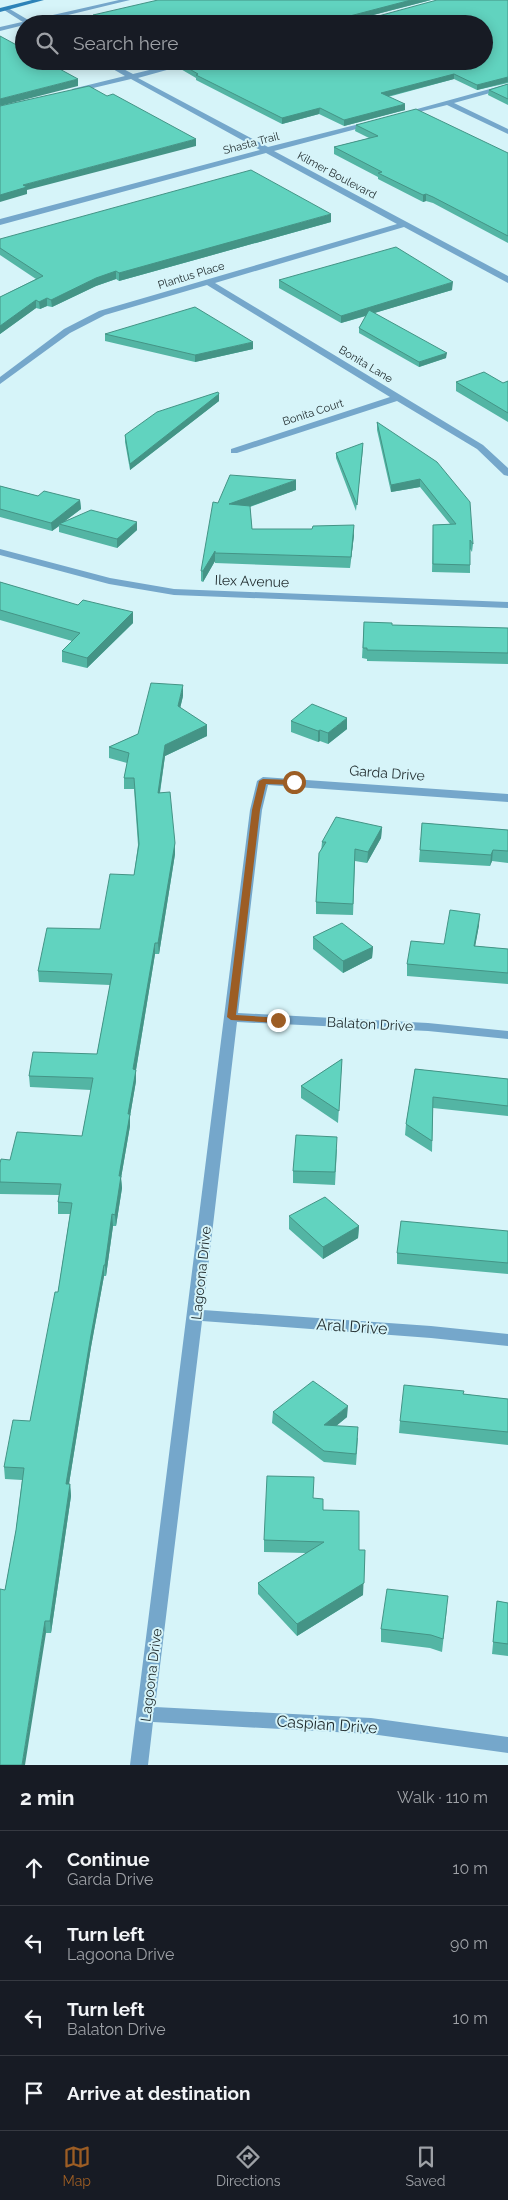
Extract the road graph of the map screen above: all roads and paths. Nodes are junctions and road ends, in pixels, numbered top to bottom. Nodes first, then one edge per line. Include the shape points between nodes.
1 (41, 0) edge
2 (127, 0) edge
3 (3, 9) edge
4 (15, 15) edge
5 (64, 15) edge
6 (15, 26) edge
7 (0, 29) edge
8 (118, 70) edge
9 (159, 70) edge
10 (131, 77) junction
11 (508, 86) edge
12 (66, 93) edge
13 (447, 102) junction
14 (390, 117) edge
15 (381, 120) edge
16 (508, 132) edge
17 (268, 150) junction
18 (0, 222) edge
19 (405, 224) junction
20 (508, 280) edge
21 (208, 282) junction
22 (0, 381) edge
23 (399, 398) junction
24 (234, 451) dead end
25 (508, 472) edge
26 (0, 552) edge
27 (508, 605) edge
28 (263, 781) joint
29 (508, 798) edge
30 (231, 1017) junction
31 (508, 1035) edge
32 (196, 1315) junction
33 (508, 1340) edge
34 (146, 1714) junction
35 (508, 1745) edge
36 (139, 1765) edge

1 - 3 main road
2 - 5 lane
3 - 4 street
6 - 7 lane
8 - 10 street, Kilmer Boulevard
9 - 10 street
10 - 12 street
10 - 17 street, Kilmer Boulevard
11 - 13 street
13 - 14 street
13 - 16 street
15 - 17 street, Shasta Trail
17 - 18 street, Shasta Trail
17 - 19 street, Kilmer Boulevard
19 - 20 street, Kilmer Boulevard
19 - 21 street, Plantus Place
21 - 22 street, Plantus Place via 90,318 67,331
21 - 23 street, Bonita Lane
23 - 24 street, Bonita Court
23 - 25 street, Bonita Lane via 480,447
26 - 27 street, Ilex Avenue via 109,581 174,592
28 - 29 street, Garda Drive
28 - 30 street, Lagoona Drive via 256,810
30 - 31 street, Balaton Drive via 428,1027
30 - 32 street, Lagoona Drive
32 - 33 street, Aral Drive
32 - 34 street, Lagoona Drive
34 - 35 street, Caspian Drive via 371,1726
34 - 36 street, Lagoona Drive

